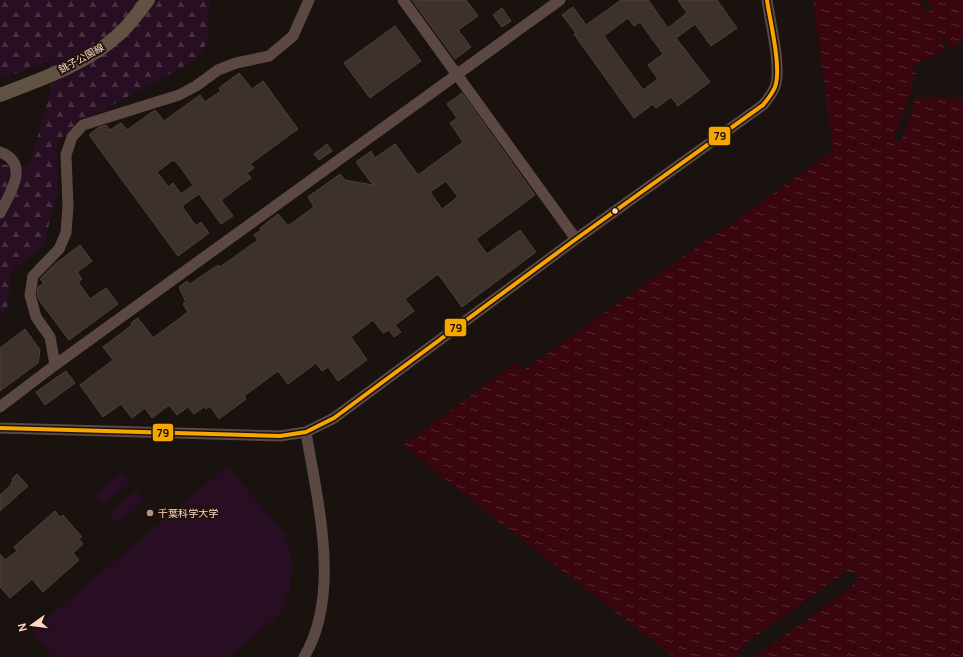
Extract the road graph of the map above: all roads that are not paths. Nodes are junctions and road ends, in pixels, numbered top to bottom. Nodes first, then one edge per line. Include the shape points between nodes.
1 (148, 0) edge
2 (309, 0) edge
3 (403, 0) edge
4 (560, 0) edge
5 (767, 0) edge
6 (457, 75) junction
7 (0, 94) edge
8 (0, 152) edge
9 (0, 213) edge
10 (576, 239) junction
11 (55, 365) junction
12 (0, 407) edge
13 (0, 428) edge
14 (306, 432) junction
15 (304, 657) edge

1 - 7 main road, 銚子公園線 via 118,36 101,48 42,79
2 - 11 street via 293,36 269,56 218,70 179,95 83,125 72,137 66,155 66,233 59,249 33,276 30,296 36,317 50,338
3 - 6 street
4 - 6 street
5 - 10 street via 777,70 771,96 763,105
6 - 10 street
6 - 11 street
8 - 9 street via 7,154 14,162 16,170 16,179
10 - 14 street via 334,418
11 - 12 street
13 - 14 street via 280,436
14 - 15 street via 325,562 322,607

